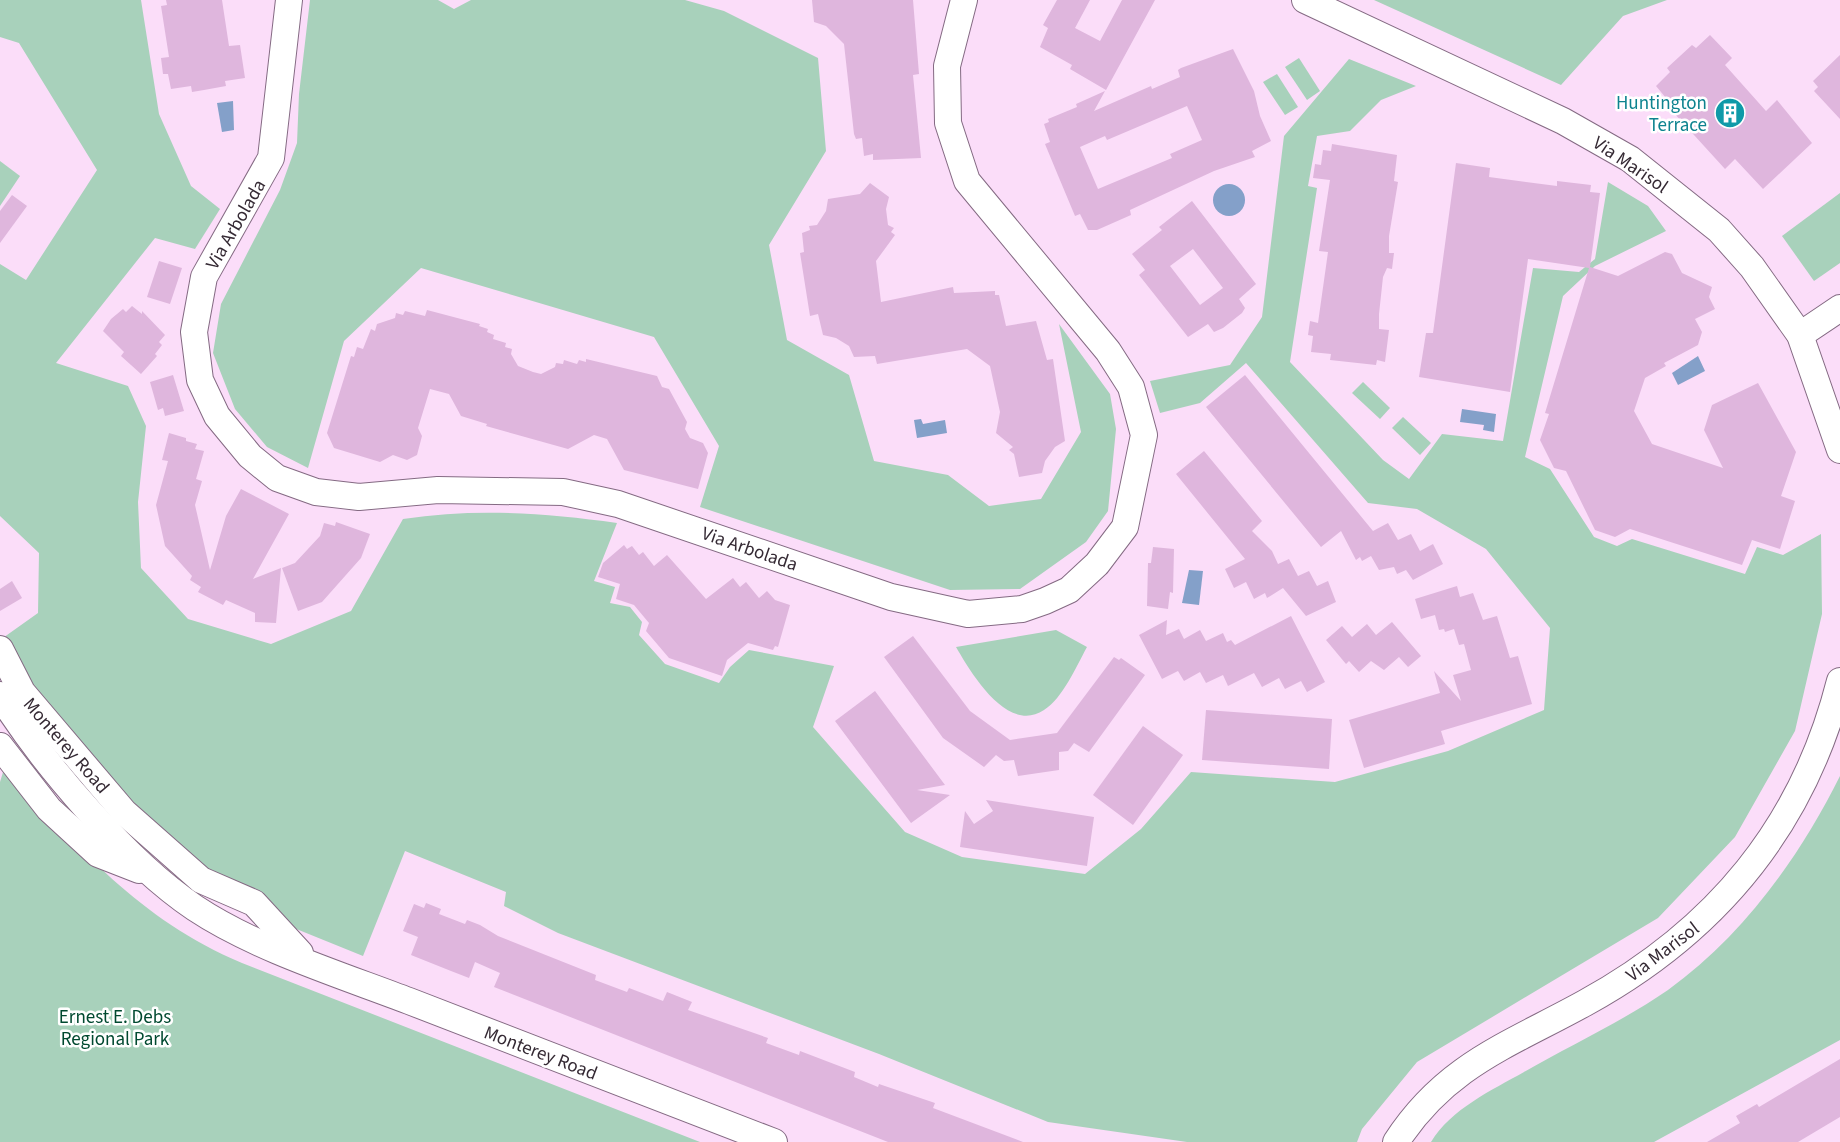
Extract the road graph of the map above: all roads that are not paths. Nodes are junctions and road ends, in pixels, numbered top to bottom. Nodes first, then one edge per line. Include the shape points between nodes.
1 (289, 0) edge
2 (964, 0) edge
3 (1306, 0) edge
4 (1840, 308) edge
5 (1800, 335) junction
6 (1840, 450) edge
7 (0, 649) edge
8 (1840, 681) edge
9 (0, 695) edge
10 (0, 746) edge
11 (155, 877) junction
12 (308, 962) junction
13 (774, 1142) edge
14 (1396, 1142) edge

1 - 2 street, Via Arbolada via 271,158 204,277 194,332 200,380 217,416 250,456 277,478 316,492 359,497 438,490 564,492 618,504 891,597 968,614 1022,609 1045,601 1069,590 1097,564 1125,527 1144,435 1130,387 1108,351 967,181 948,122 947,66
3 - 5 street, Via Marisol via 1563,121 1630,159 1720,230
4 - 5 street
5 - 6 street, Via Marisol
7 - 12 street, Monterey Road via 22,692 124,812 201,880 254,903
8 - 14 street, Via Marisol via 1805,781 1770,842 1734,889 1677,943 1632,976 1455,1075 1420,1108
9 - 11 street, Monterey Road via 27,736
10 - 11 street, Monterey Road via 49,809 98,854
11 - 12 street, Monterey Road via 197,909
12 - 13 street, Monterey Road

